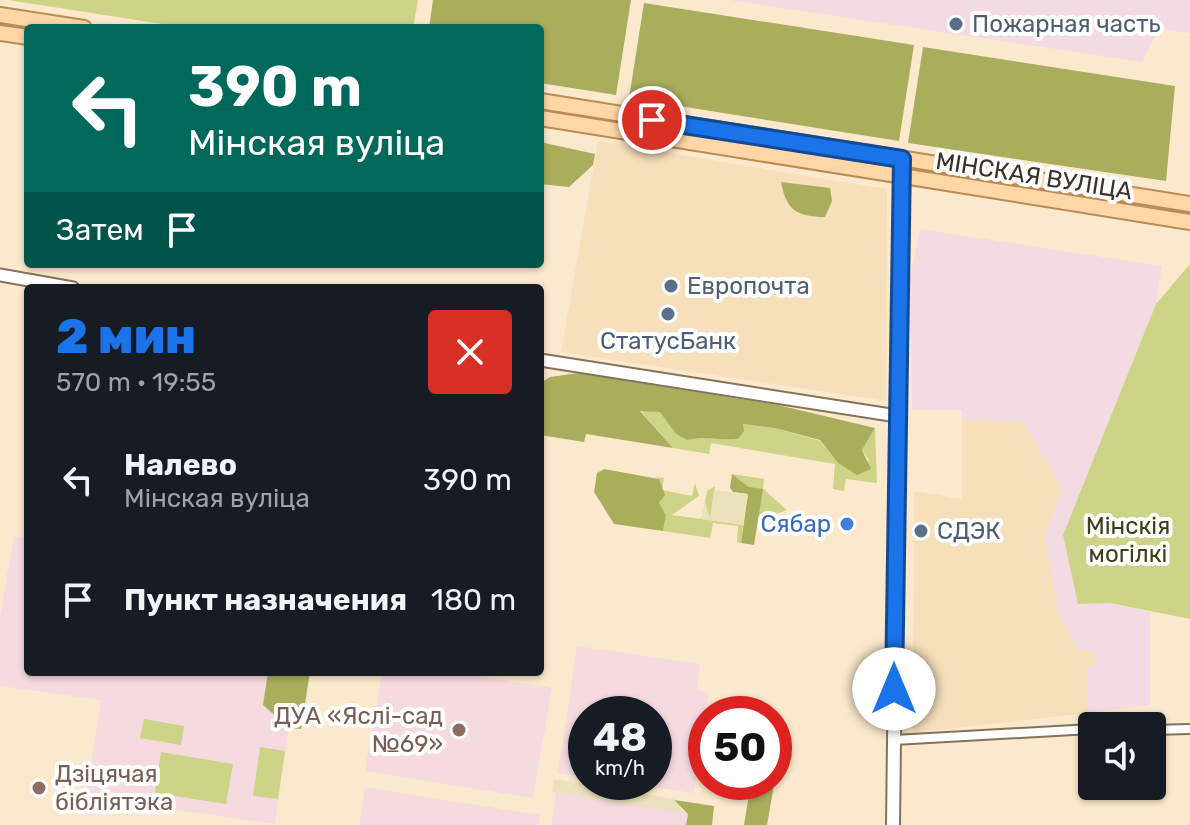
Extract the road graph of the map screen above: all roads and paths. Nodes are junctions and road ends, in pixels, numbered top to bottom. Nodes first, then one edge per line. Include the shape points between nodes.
1 (0, 15) edge
2 (58, 24) edge
3 (0, 33) edge
4 (24, 36) edge
5 (544, 102) edge
6 (544, 119) edge
7 (902, 159) junction
8 (901, 177) junction
9 (1190, 204) edge
10 (1190, 222) edge
11 (0, 275) edge
12 (51, 284) edge
13 (544, 361) edge
14 (897, 416) junction
15 (1190, 729) edge
16 (1078, 730) edge
17 (1166, 730) edge
18 (894, 740) junction
19 (893, 825) edge

1 - 2 main road
3 - 4 main road
5 - 7 main road, МІНСКАЯ ВУЛІЦА
6 - 8 main road, МІНСКАЯ ВУЛІЦА
7 - 8 main road
7 - 9 main road, МІНСКАЯ ВУЛІЦА
8 - 10 main road, МІНСКАЯ ВУЛІЦА
8 - 14 main road
11 - 12 street
13 - 14 street
14 - 18 main road
15 - 17 street
16 - 18 street
18 - 19 main road

